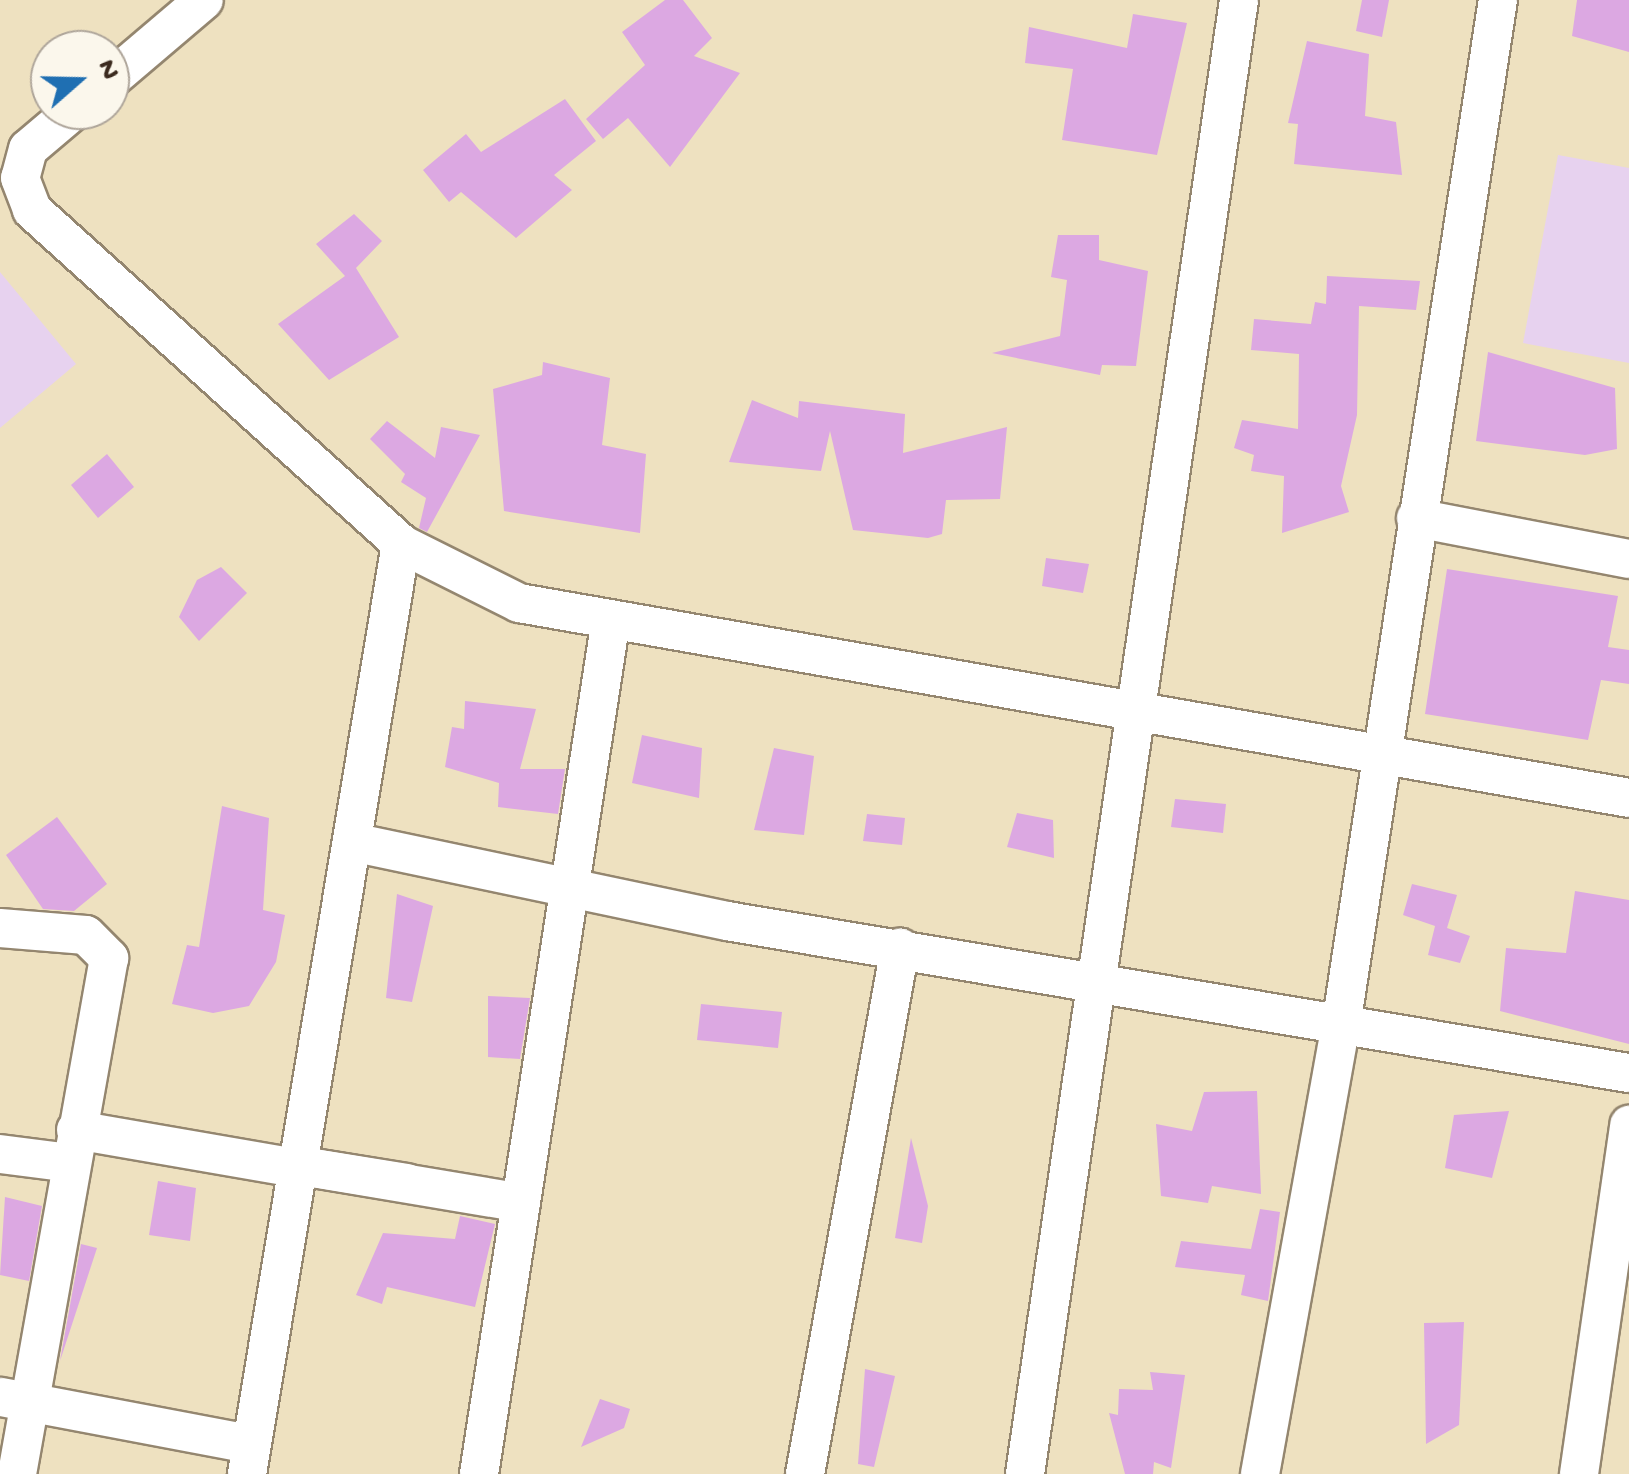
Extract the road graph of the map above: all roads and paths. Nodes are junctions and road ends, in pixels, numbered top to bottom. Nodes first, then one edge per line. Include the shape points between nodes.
1 (204, 0) edge
2 (1239, 0) edge
3 (1498, 0) edge
4 (130, 63) edge
5 (50, 130) edge
6 (1416, 518) junction
7 (402, 544) junction
8 (1629, 559) edge
9 (611, 619) junction
10 (1138, 714) junction
11 (1381, 756) junction
12 (1629, 798) edge
13 (352, 842) junction
14 (570, 888) junction
15 (0, 928) edge
16 (900, 948) junction
17 (1100, 979) junction
18 (1342, 1018) junction
19 (1629, 1073) edge
20 (1629, 1126) edge
21 (73, 1146) junction
22 (0, 1154) edge
23 (296, 1168) junction
24 (407, 1183) dead end
25 (520, 1204) junction
26 (1617, 1288) edge
27 (12, 1399) edge
28 (248, 1459) edge
29 (17, 1474) edge
30 (478, 1474) edge
31 (805, 1474) edge
32 (1025, 1474) edge
33 (1260, 1474) edge
34 (1579, 1474) edge

1 - 4 street
2 - 10 street
3 - 6 street
5 - 7 street via 28,149 20,178 32,210
6 - 8 street
6 - 11 street
7 - 9 street via 520,602
7 - 13 street
9 - 10 street
9 - 14 street
10 - 11 street
10 - 17 street
11 - 12 street
11 - 18 street
13 - 14 street
13 - 23 street
14 - 16 street
14 - 25 street
15 - 21 street via 86,935 109,958
16 - 17 street
16 - 31 street
17 - 18 street
17 - 32 street
18 - 19 street
18 - 33 street
20 - 26 street
21 - 22 street
21 - 23 street
21 - 27 street
23 - 28 street
24 - 25 street via 300,1166
25 - 30 street
26 - 34 street
27 - 28 street
27 - 29 street

